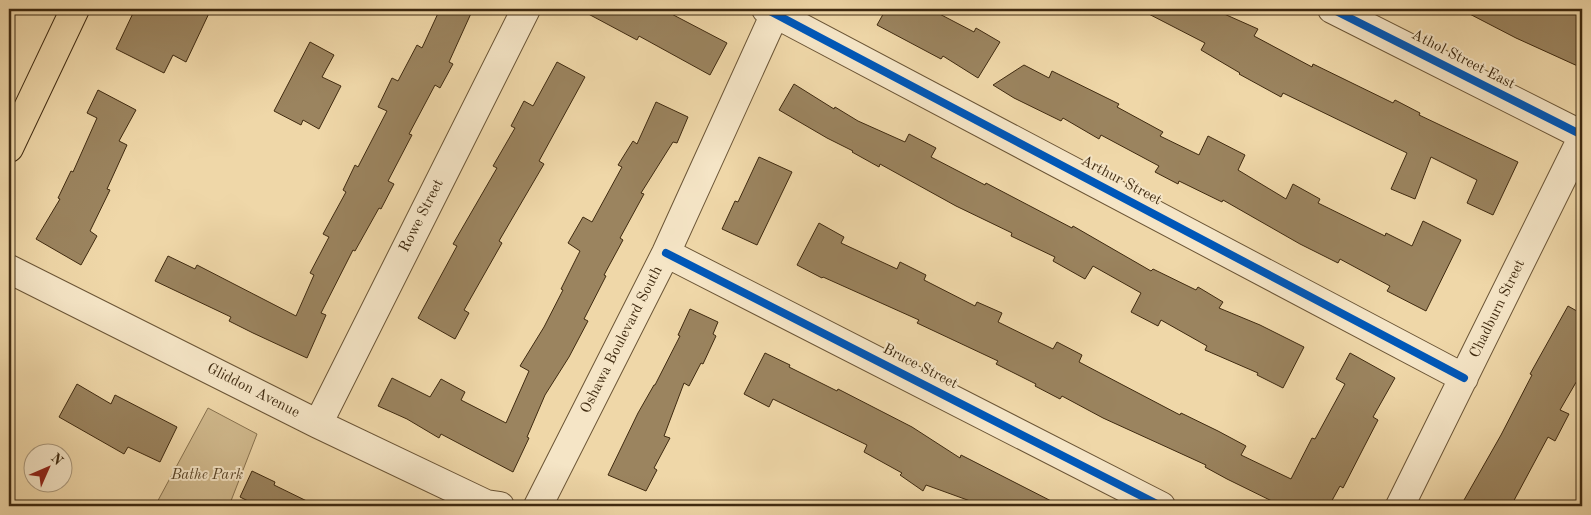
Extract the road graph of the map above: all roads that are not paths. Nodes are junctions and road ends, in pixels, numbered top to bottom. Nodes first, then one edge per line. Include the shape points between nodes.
1 (75, 9) edge
2 (526, 9) edge
3 (1332, 9) edge
4 (773, 10) edge
5 (1582, 137) edge
6 (9, 148) edge
7 (666, 253) junction
8 (9, 269) edge
9 (1464, 378) junction
10 (318, 424) junction
11 (500, 506) edge
12 (538, 506) edge
13 (1161, 506) edge
14 (1400, 506) edge

1 - 6 main road
2 - 10 street, Rowe Street
3 - 5 street, Athol Street East
4 - 7 street, Oshawa Boulevard South
4 - 9 street, Arthur Street
5 - 9 street, Chadburn Street
7 - 12 street, Oshawa Boulevard South
7 - 13 street, Bruce Street
8 - 10 street, Gliddon Avenue
9 - 14 street, Chadburn Street
10 - 11 street, Gliddon Avenue via 486,504

